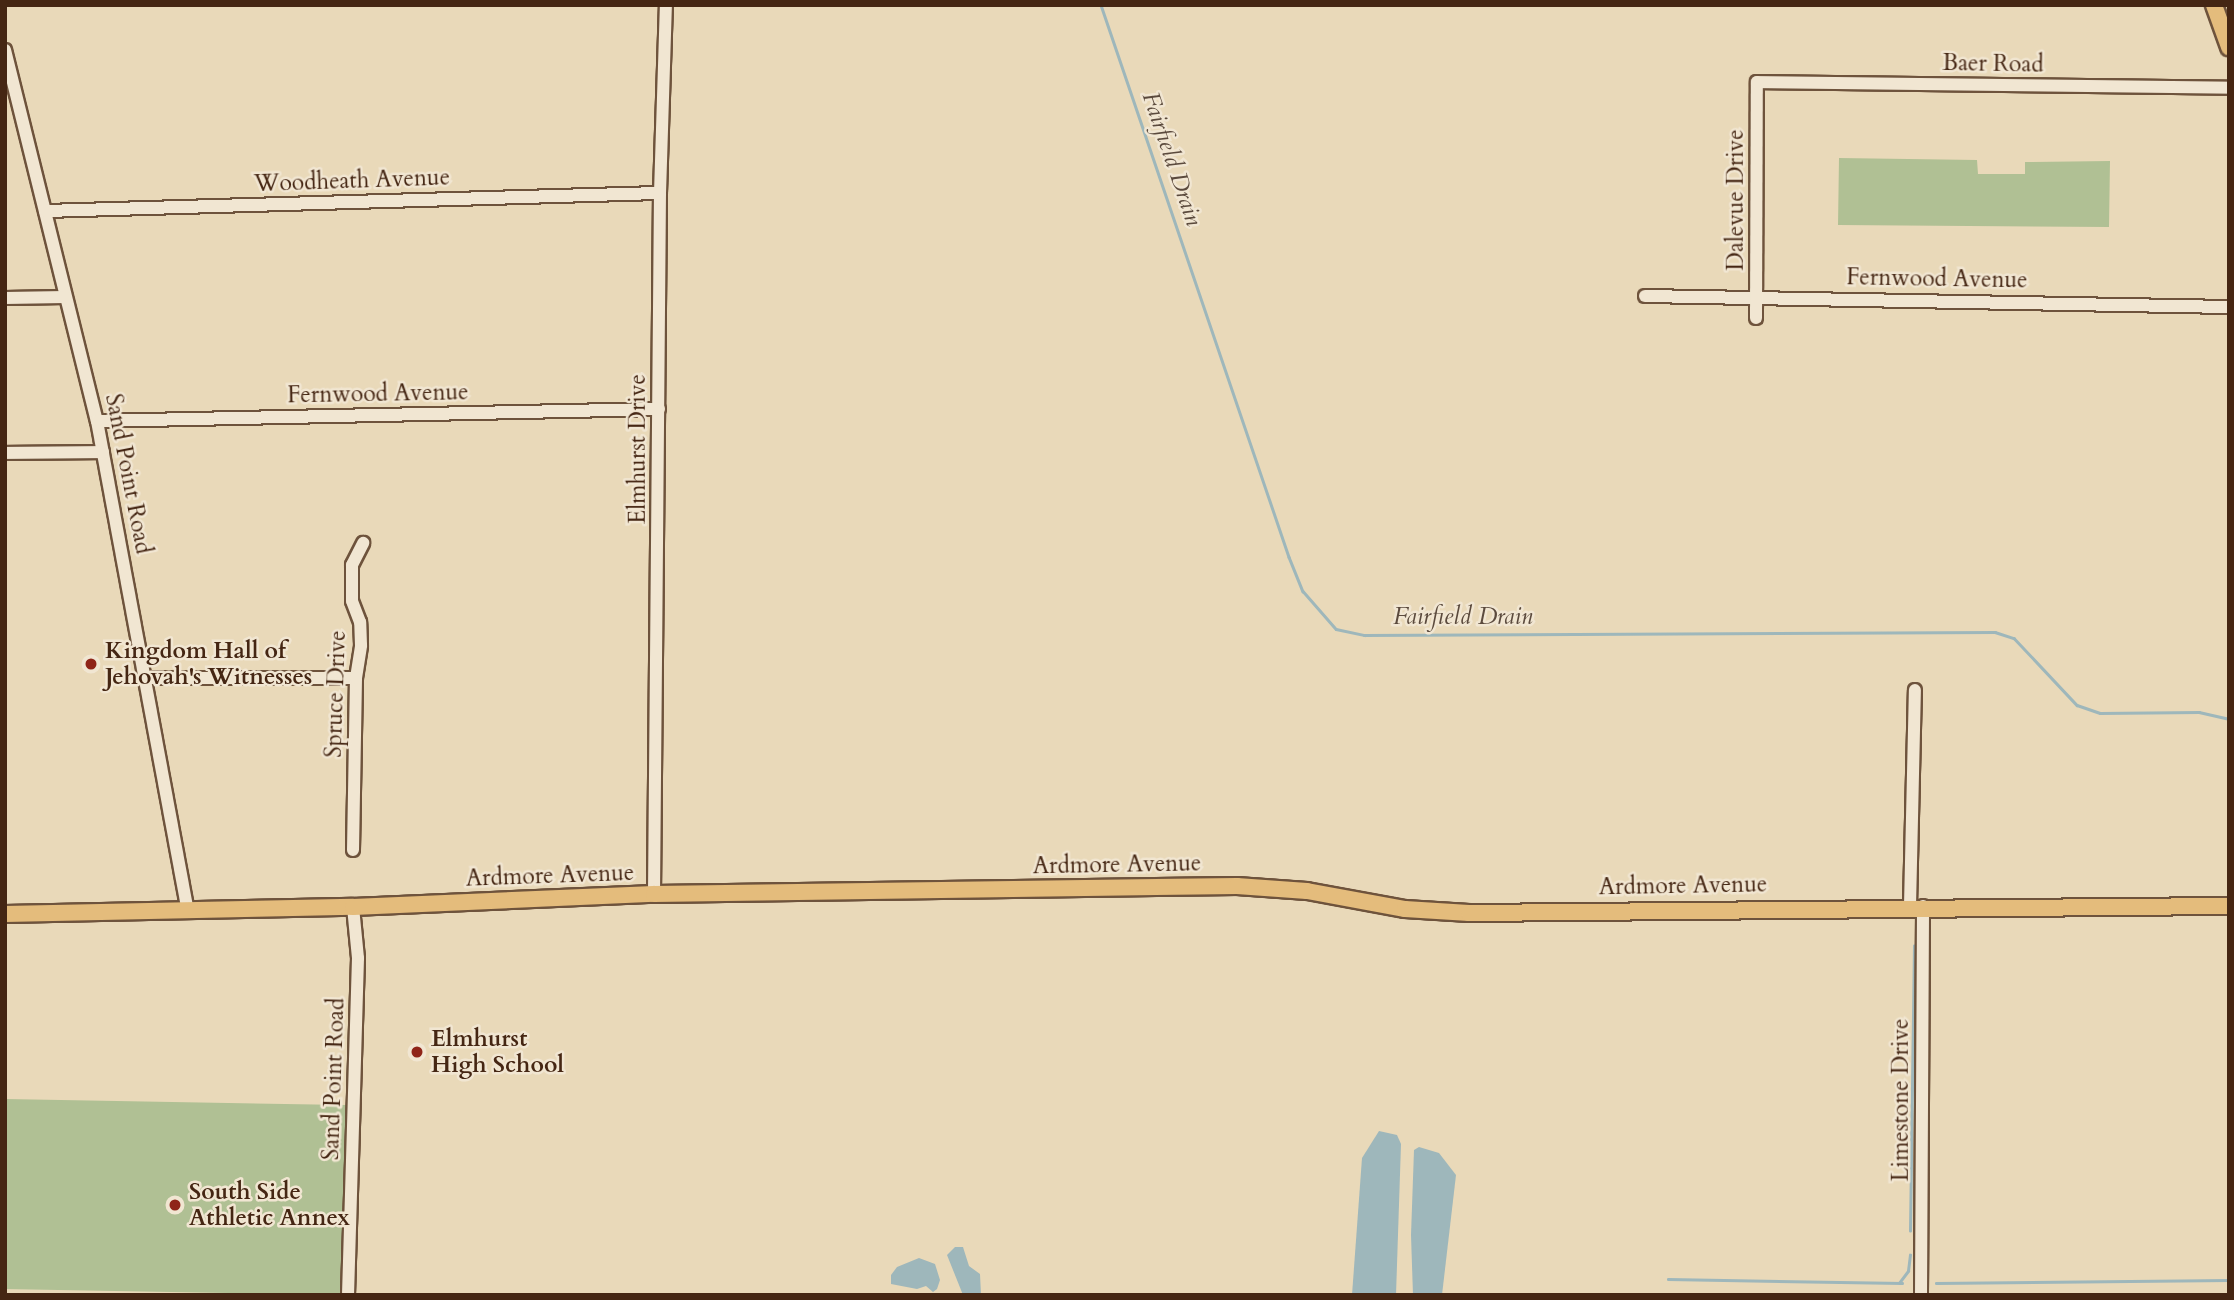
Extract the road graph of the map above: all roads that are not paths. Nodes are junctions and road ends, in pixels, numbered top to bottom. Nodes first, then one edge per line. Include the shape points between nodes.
1 (666, 5) edge
2 (2214, 5) edge
3 (2229, 47) edge
4 (5, 50) edge
5 (1757, 82) joint
6 (2229, 88) edge
7 (19, 107) junction
8 (5, 110) edge
9 (660, 193) junction
10 (45, 211) junction
11 (1644, 296) dead end
12 (65, 297) junction
13 (5, 298) edge
14 (1756, 298) junction
15 (2229, 307) edge
16 (1756, 318) dead end
17 (659, 409) junction
18 (97, 421) junction
19 (103, 452) junction
20 (5, 453) edge
21 (363, 543) dead end
22 (146, 678) junction
23 (356, 678) junction
24 (1915, 690) dead end
25 (353, 850) dead end
26 (654, 894) junction
27 (1917, 906) junction
28 (2229, 906) edge
29 (353, 907) junction
30 (188, 911) junction
31 (5, 914) edge
32 (348, 1295) edge
33 (1921, 1295) edge

1 - 9 street, Elmhurst Drive
2 - 3 main road
4 - 7 street, Sand Point Road
5 - 6 street, Baer Road
5 - 14 street, Dalevue Drive
7 - 8 street
7 - 10 street, Sand Point Road
9 - 10 street, Woodheath Avenue
9 - 17 street, Elmhurst Drive
10 - 12 street, Sand Point Road
11 - 14 street, Fernwood Avenue
12 - 13 street
12 - 18 street, Sand Point Road
14 - 15 street, Fernwood Avenue
14 - 16 street, Dalevue Drive
17 - 18 street, Fernwood Avenue
17 - 26 street, Elmhurst Drive
18 - 19 street, Sand Point Road
19 - 20 street
19 - 22 street, Sand Point Road
21 - 23 street, Spruce Drive via 352,565 352,601 362,645
22 - 23 street
22 - 30 street, Sand Point Road
23 - 25 street, Spruce Drive
24 - 27 street, Limestone Drive
26 - 27 main road, Ardmore Avenue via 1237,886 1469,913
26 - 29 main road, Ardmore Avenue
27 - 28 main road, Ardmore Avenue
27 - 33 street, Limestone Drive
29 - 30 main road, Ardmore Avenue
29 - 32 street, Sand Point Road via 358,958
30 - 31 main road, Ardmore Avenue

